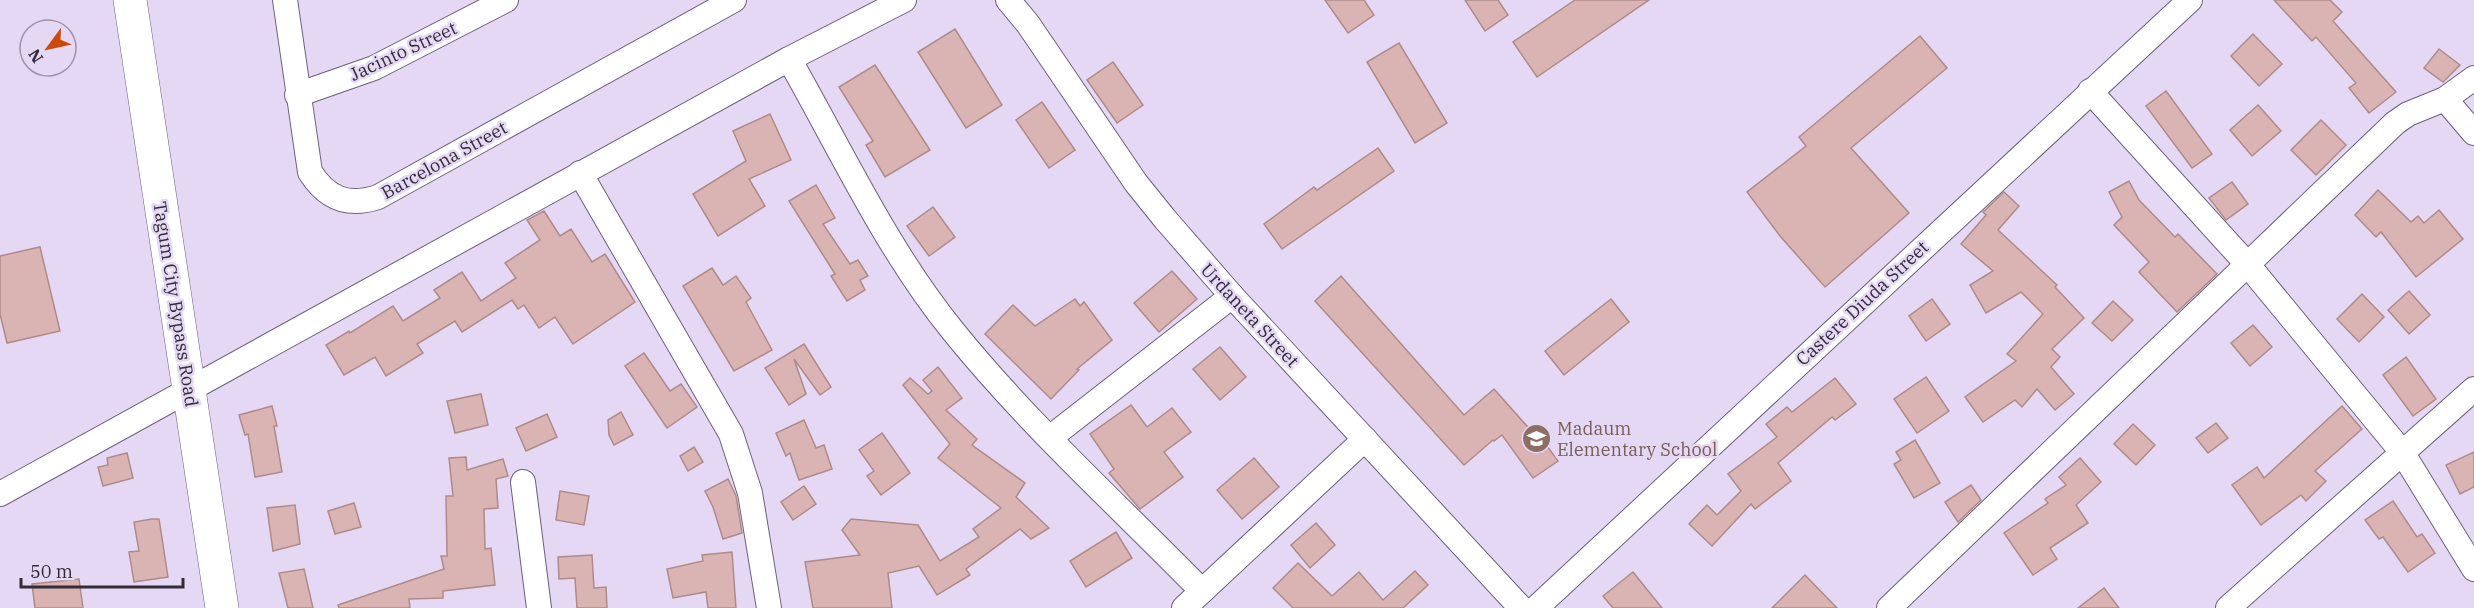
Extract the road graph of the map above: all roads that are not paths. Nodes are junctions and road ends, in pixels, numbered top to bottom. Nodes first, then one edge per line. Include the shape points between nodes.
1 (130, 0) edge
2 (285, 0) edge
3 (506, 0) edge
4 (734, 0) edge
5 (904, 0) edge
6 (1008, 0) edge
7 (2190, 0) edge
8 (789, 59) junction
9 (2474, 78) edge
10 (2090, 91) junction
11 (297, 95) junction
12 (2445, 99) junction
13 (2474, 133) edge
14 (580, 173) junction
15 (2248, 266) junction
16 (1232, 296) junction
17 (2474, 389) edge
18 (190, 392) junction
19 (1051, 437) junction
20 (1365, 439) junction
21 (2402, 452) junction
22 (523, 482) dead end
23 (0, 494) edge
24 (2474, 569) edge
25 (1202, 591) junction
26 (222, 608) edge
27 (539, 608) edge
28 (769, 608) edge
29 (1185, 608) edge
30 (1521, 608) edge
31 (1536, 608) edge
32 (1889, 608) edge
33 (2229, 608) edge

1 - 18 main road, Tagum City Bypass Road
2 - 11 street, Barcelona Street
3 - 11 street, Jacinto Street via 374,68
4 - 11 street, Barcelona Street via 362,202 345,202 318,186 310,172
5 - 8 street
6 - 16 street, Urdaneta Street via 1136,183
7 - 10 street, Castere Diuda Street
8 - 14 street
8 - 19 street via 922,290 953,331
9 - 12 street
10 - 15 street
10 - 31 street, Castere Diuda Street
12 - 13 street
12 - 15 street via 2395,123
14 - 18 street
14 - 28 street via 731,434 750,493
15 - 21 street
15 - 32 street
16 - 19 street
16 - 20 street, Urdaneta Street
17 - 21 street
18 - 23 street
18 - 26 main road, Tagum City Bypass Road
19 - 25 street
20 - 25 street
20 - 30 street, Urdaneta Street
21 - 24 street
21 - 33 street
22 - 27 street
25 - 29 street

